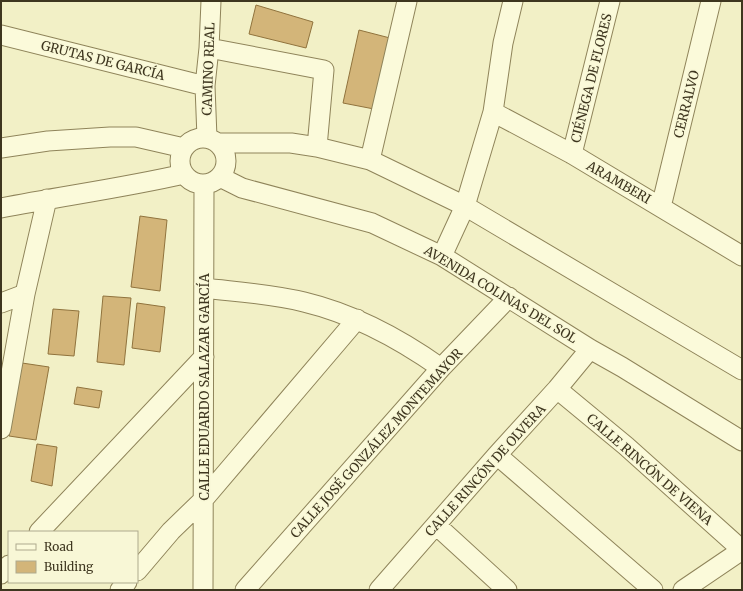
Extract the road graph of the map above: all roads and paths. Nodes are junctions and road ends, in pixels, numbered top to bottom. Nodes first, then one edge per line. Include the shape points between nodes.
1 (211, 1) edge
2 (407, 1) edge
3 (512, 1) edge
4 (610, 1) edge
5 (711, 1) edge
6 (1, 35) edge
7 (209, 48) junction
8 (205, 86) junction
9 (493, 112) junction
10 (212, 140) junction
11 (317, 147) junction
12 (1, 148) edge
13 (184, 148) junction
14 (572, 154) junction
15 (370, 160) junction
16 (184, 174) junction
17 (212, 181) junction
18 (47, 199) junction
19 (465, 206) junction
20 (661, 207) junction
21 (1, 208) edge
22 (442, 256) junction
23 (742, 256) edge
24 (204, 288) junction
25 (25, 294) junction
26 (509, 297) junction
27 (1, 303) edge
28 (357, 319) junction
29 (590, 349) junction
30 (204, 357) junction
31 (441, 368) junction
32 (742, 370) edge
33 (557, 389) junction
34 (1, 429) edge
35 (742, 441) edge
36 (497, 455) junction
37 (203, 500) junction
38 (436, 525) junction
39 (40, 531) edge
40 (742, 550) edge
41 (8, 566) edge
42 (138, 570) edge
43 (1, 574) edge
44 (204, 590) edge
45 (245, 590) edge
46 (379, 590) edge
47 (507, 590) edge
48 (653, 590) edge
49 (683, 590) edge

1 - 7 street, CAMINO REAL
2 - 15 street
3 - 9 street
4 - 14 street, CIÉNEGA DE FLORES
5 - 20 street, CERRALVO
6 - 8 street, GRUTAS DE GARCÍA
7 - 8 street, CAMINO REAL
7 - 11 street via 324,70
8 - 10 street, CAMINO REAL
9 - 14 street, ARAMBERI
9 - 19 street
10 - 11 street via 291,143
10 - 13 street via 193,140
10 - 17 street via 226,156 226,163
11 - 15 street
12 - 13 street via 110,136 136,137
13 - 16 street via 180,162
14 - 20 street, ARAMBERI
15 - 19 street
16 - 17 street via 192,182
16 - 18 street via 135,185
17 - 22 street, AVENIDA COLINAS DEL SOL via 372,222
17 - 24 street, CALLE EDUARDO SALAZAR GARCÍA
18 - 21 street
18 - 25 street
19 - 22 street
19 - 32 street
20 - 23 street, ARAMBERI
22 - 26 street, AVENIDA COLINAS DEL SOL
24 - 28 street via 306,302
24 - 30 street, CALLE EDUARDO SALAZAR GARCÍA
25 - 27 street
25 - 34 street
26 - 29 street, AVENIDA COLINAS DEL SOL
26 - 31 street, CALLE JOSÉ GONZÁLEZ MONTEMAYOR
28 - 31 street via 416,350
28 - 37 street
29 - 33 street, CALLE RINCÓN DE OLVERA
29 - 35 street, AVENIDA COLINAS DEL SOL via 622,366
30 - 37 street, CALLE EDUARDO SALAZAR GARCÍA
30 - 39 street
31 - 45 street, CALLE JOSÉ GONZÁLEZ MONTEMAYOR
33 - 36 street, CALLE RINCÓN DE OLVERA
33 - 40 street, CALLE RINCÓN DE VIENA via 626,446
36 - 38 street, CALLE RINCÓN DE OLVERA
36 - 48 street
37 - 42 street
37 - 44 street, CALLE EDUARDO SALAZAR GARCÍA
38 - 46 street, CALLE RINCÓN DE OLVERA
38 - 47 street
40 - 49 street
41 - 43 street

